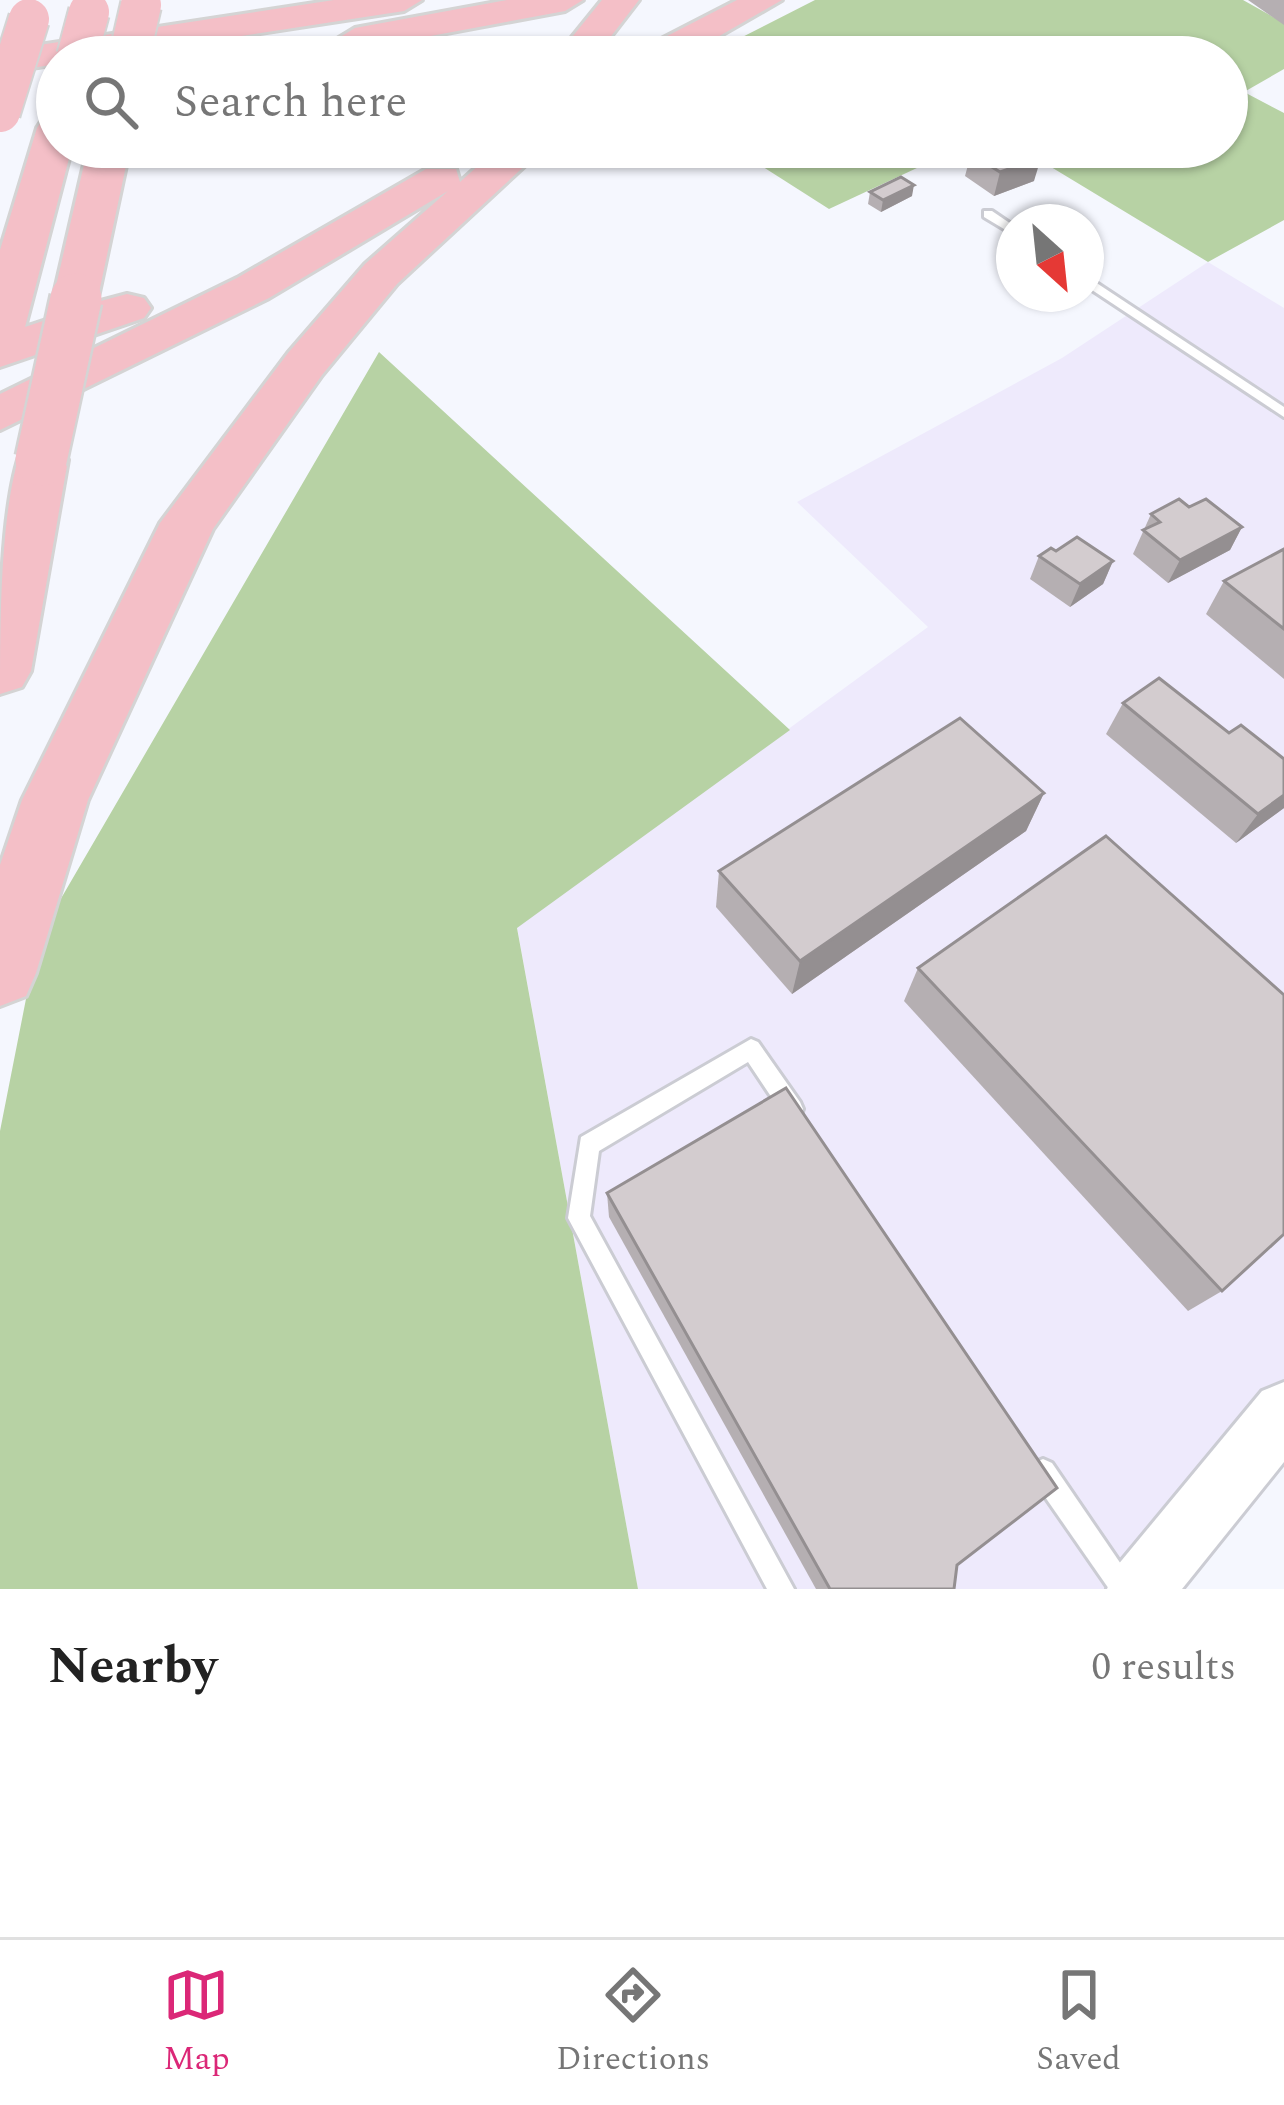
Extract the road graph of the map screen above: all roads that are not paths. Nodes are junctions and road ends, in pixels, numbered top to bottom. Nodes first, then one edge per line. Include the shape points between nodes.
1 (351, 0) edge
2 (404, 0) edge
3 (566, 0) edge
4 (621, 0) edge
5 (764, 0) edge
6 (142, 3) edge
7 (91, 6) edge
8 (32, 10) edge
9 (83, 36) edge
10 (134, 36) edge
11 (184, 36) edge
12 (187, 36) edge
13 (363, 36) edge
14 (564, 36) edge
15 (573, 36) edge
16 (695, 36) edge
17 (36, 57) edge
18 (0, 62) edge
19 (36, 87) edge
20 (0, 92) edge
21 (0, 112) edge
22 (46, 168) edge
23 (104, 168) edge
24 (394, 168) edge
25 (453, 168) edge
26 (500, 168) edge
27 (988, 214) dead end
28 (996, 220) edge
29 (1104, 292) edge
30 (1, 332) edge
31 (1284, 413) edge
32 (0, 414) edge
33 (0, 671) edge
34 (0, 973) edge
35 (804, 1126) edge
36 (1284, 1413) edge
37 (1027, 1450) edge
38 (782, 1589) edge
39 (1125, 1589) edge
40 (1140, 1589) edge

1 - 11 highway
2 - 12 highway
3 - 13 highway
3 - 14 highway
4 - 15 highway
5 - 16 highway
6 - 10 highway, bridge
7 - 9 highway, bridge
8 - 21 highway, bridge
17 - 18 highway
19 - 20 highway
22 - 30 highway
23 - 33 highway, bridge
24 - 30 highway via 237,259 136,305
25 - 32 highway via 308,258
26 - 34 highway via 381,274 188,523 55,800
27 - 28 lane
29 - 31 lane
35 - 38 lane via 751,1049 589,1145 579,1218
36 - 40 street
37 - 39 lane

